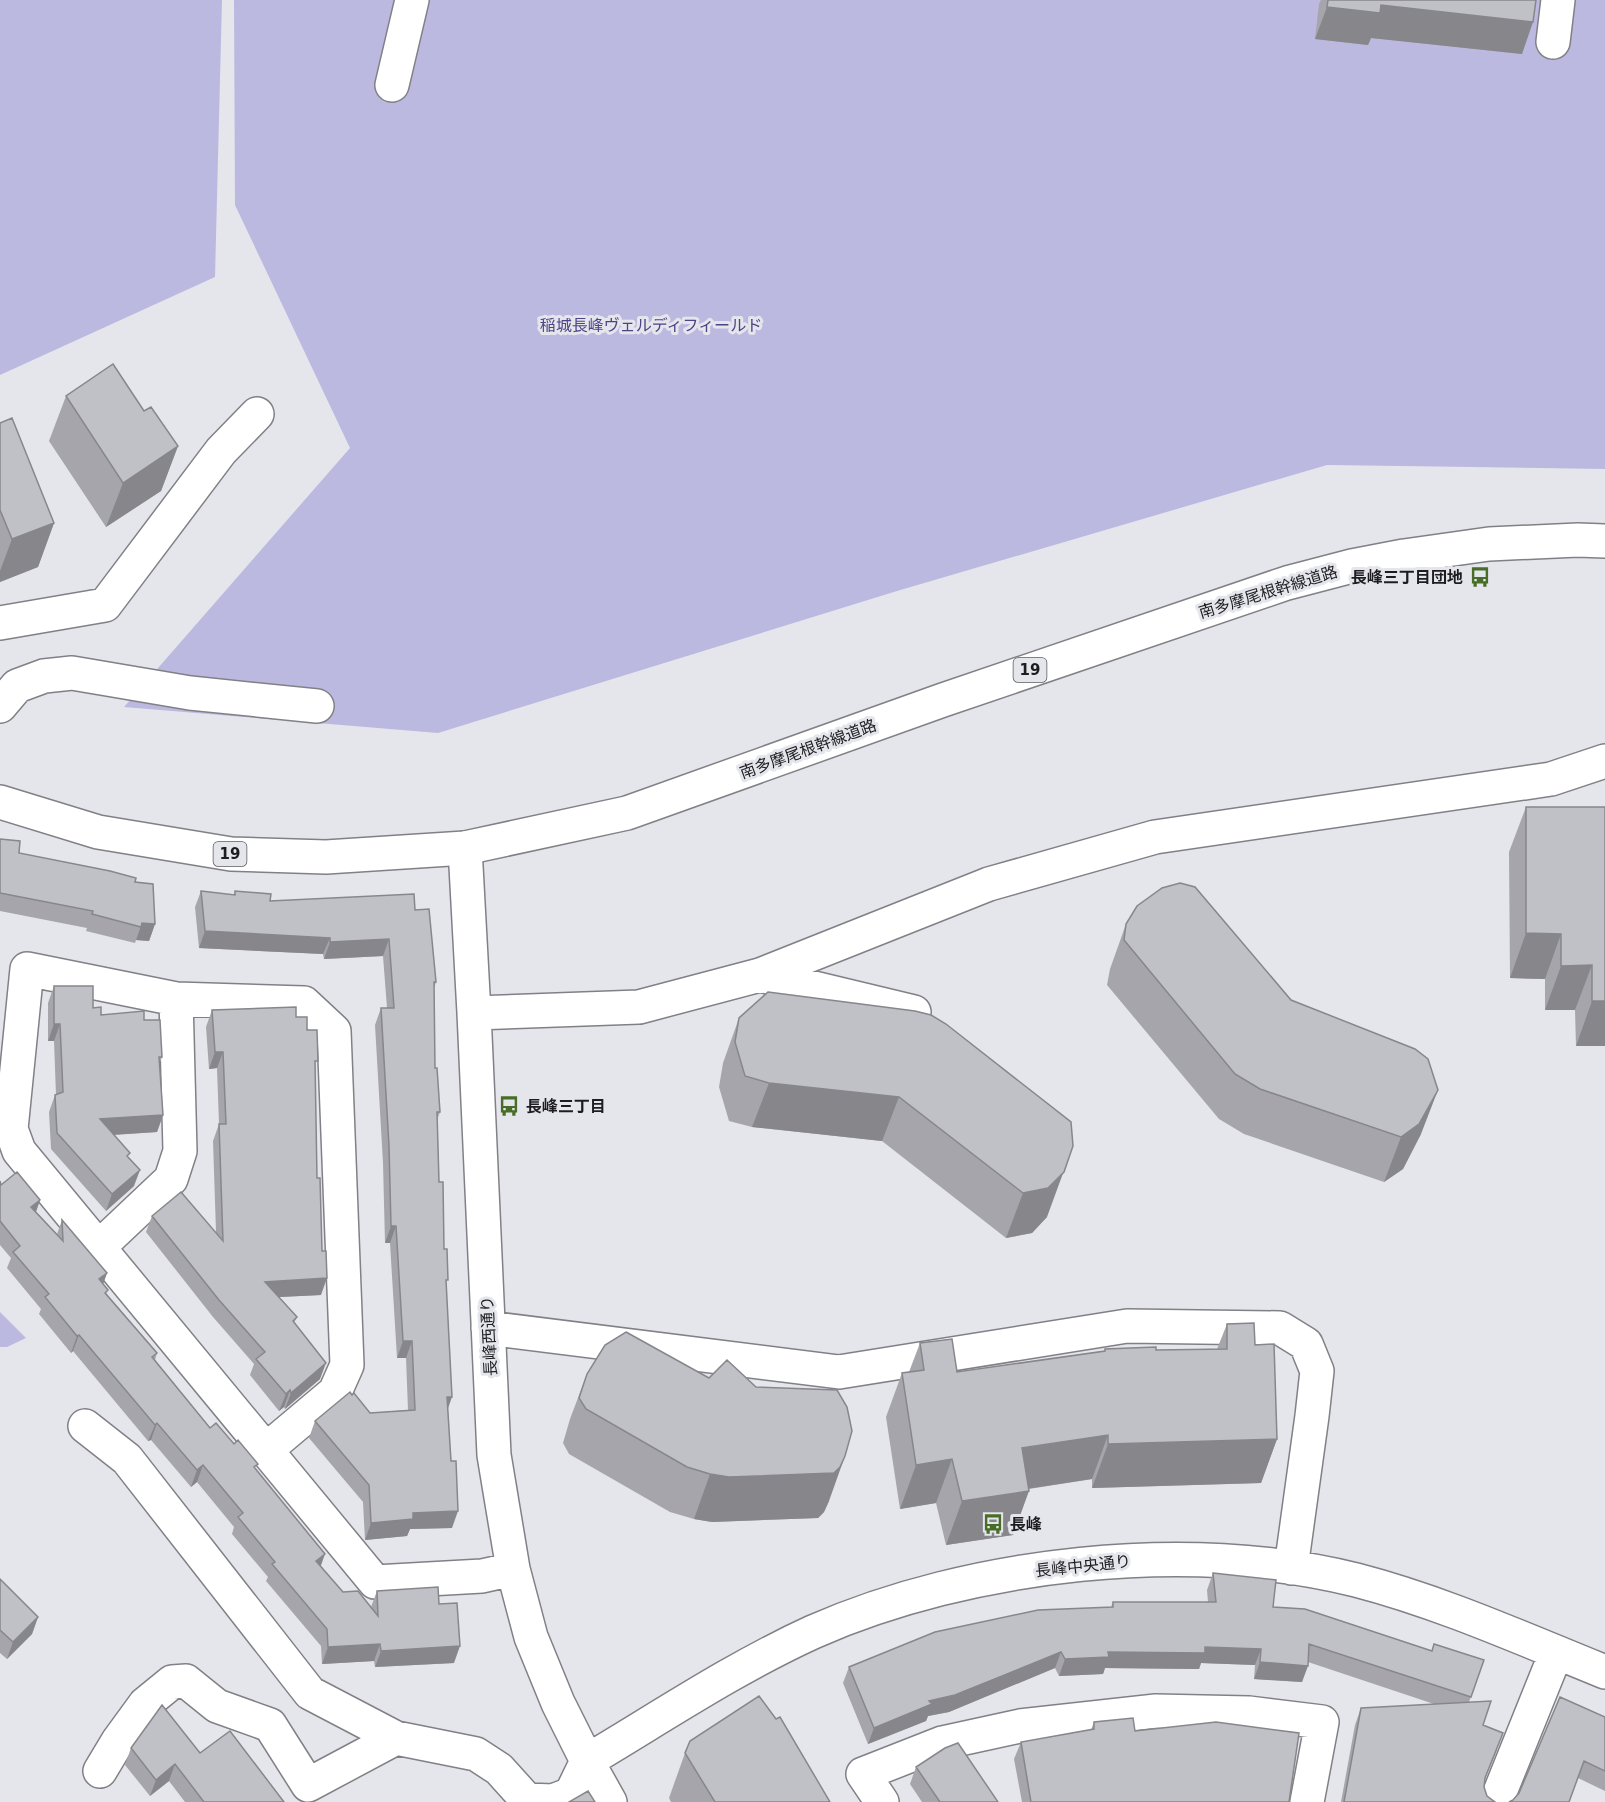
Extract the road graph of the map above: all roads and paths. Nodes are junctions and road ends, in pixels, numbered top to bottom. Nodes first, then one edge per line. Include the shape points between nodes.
1 (412, 0) edge
2 (1558, 0) edge
3 (1553, 42) dead end
4 (392, 85) dead end
5 (257, 414) dead end
6 (1605, 541) edge
7 (0, 623) edge
8 (0, 706) edge
9 (317, 706) dead end
10 (1605, 761) edge
11 (0, 802) edge
12 (465, 848) junction
13 (760, 975) junction
14 (176, 999) junction
15 (914, 1012) edge
16 (474, 1013) junction
17 (99, 1247) junction
18 (488, 1328) junction
19 (85, 1426) dead end
20 (266, 1450) junction
21 (1291, 1568) junction
22 (513, 1569) junction
23 (1556, 1653) junction
24 (1605, 1672) edge
25 (396, 1738) junction
26 (587, 1761) junction
27 (100, 1771) dead end
28 (610, 1802) edge
29 (882, 1802) edge
30 (1307, 1802) edge
31 (1496, 1802) edge

1 - 4 street
2 - 3 street
5 - 7 street via 221,450 105,606
6 - 12 street, 南多摩尾根幹線道路 / 19 via 1489,544 1394,558 1287,582 627,813
8 - 9 street via 17,686 44,676 72,673 190,693
10 - 13 street via 1551,779 1155,837 989,884
11 - 12 street, 南多摩尾根幹線道路 / 19 via 98,832 231,854 326,857
12 - 16 street, 長峰西通り
13 - 15 street
13 - 16 street via 639,1007
14 - 17 street via 180,1151 171,1179
14 - 17 street via 27,969 11,1129 19,1151
14 - 20 street via 304,1003 334,1031 347,1365 335,1392
16 - 18 street, 長峰西通り
17 - 20 street
18 - 21 street via 839,1372 1127,1326 1280,1328 1306,1344 1317,1371
18 - 22 street, 長峰西通り via 494,1455
19 - 25 street via 127,1459 310,1693
20 - 22 street via 375,1582 482,1576
21 - 23 street, 長峰中央通り via 1411,1595
21 - 26 street, 長峰中央通り via 1218,1560 1145,1560 1057,1567 975,1580 893,1602 813,1632 748,1665
22 - 26 street, 長峰西通り via 531,1637
23 - 24 street, 長峰中央通り
23 - 31 street
25 - 26 street via 476,1754 499,1769 527,1800 554,1801 571,1794
25 - 27 street via 308,1785 270,1725 217,1706 186,1681 172,1682 145,1704
26 - 28 street, 長峰西通り
29 - 30 street via 863,1774 942,1743 1020,1726 1156,1711 1249,1713 1322,1722

